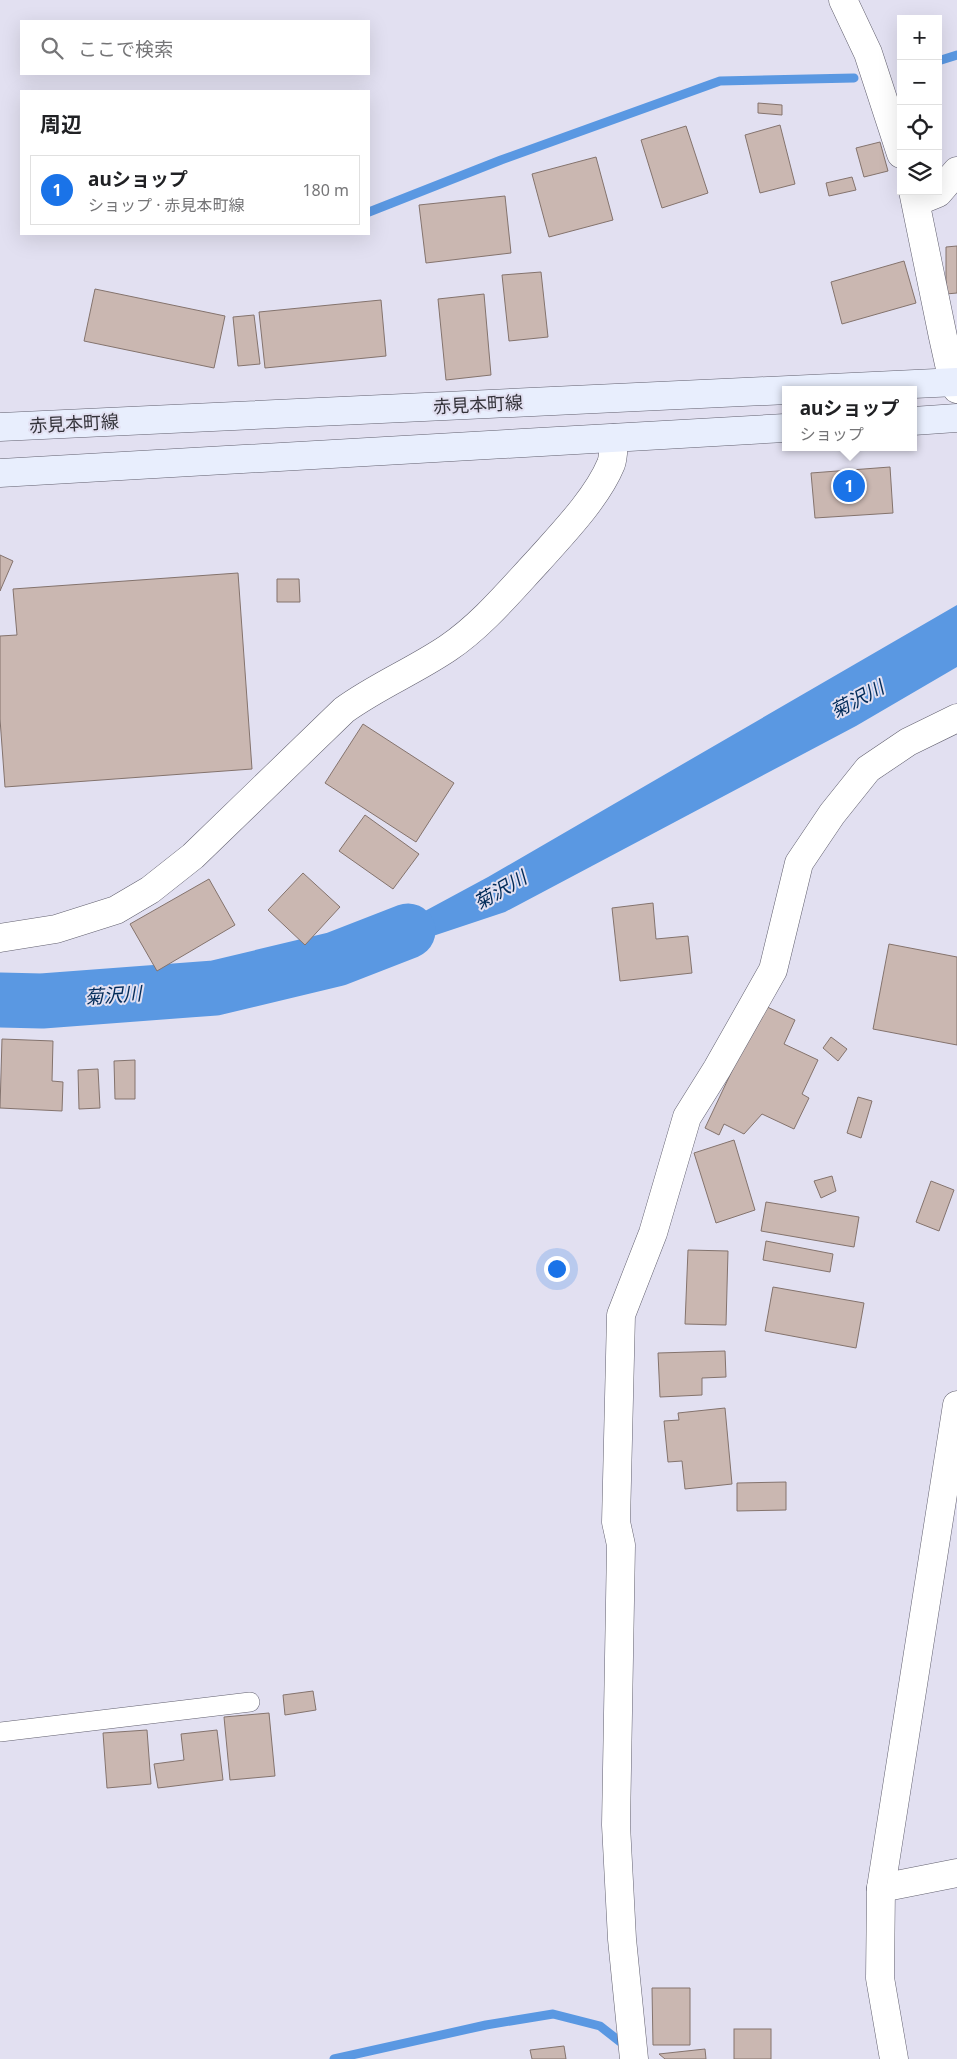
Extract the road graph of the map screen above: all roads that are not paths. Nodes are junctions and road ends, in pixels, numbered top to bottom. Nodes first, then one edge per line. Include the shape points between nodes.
1 (843, 0) edge
2 (900, 150) edge
3 (957, 171) edge
4 (915, 196) edge
5 (956, 384) edge
6 (912, 386) edge
7 (782, 392) edge
8 (957, 418) edge
9 (917, 421) edge
10 (0, 427) edge
11 (782, 428) edge
12 (614, 438) junction
13 (0, 473) edge
14 (957, 718) edge
15 (0, 938) edge
16 (957, 1405) edge
17 (250, 1702) dead end
18 (0, 1732) edge
19 (957, 1873) edge
20 (881, 1888) junction
21 (634, 2059) edge
22 (894, 2059) edge

1 - 2 street via 868,53
3 - 4 street via 938,193
4 - 5 street
5 - 6 main road, 赤見本町線
7 - 10 main road, 赤見本町線
8 - 9 main road
11 - 12 main road
12 - 13 main road
12 - 15 street via 612,462 601,484 561,535 469,632 419,667 344,710 192,856 150,890 116,910 56,929
14 - 21 street via 908,742 868,769 799,863 773,970 687,1117 653,1233 621,1315 616,1522 621,1544 616,1824 622,1939
16 - 20 street
17 - 18 lane
19 - 20 street
20 - 22 street via 880,1978

